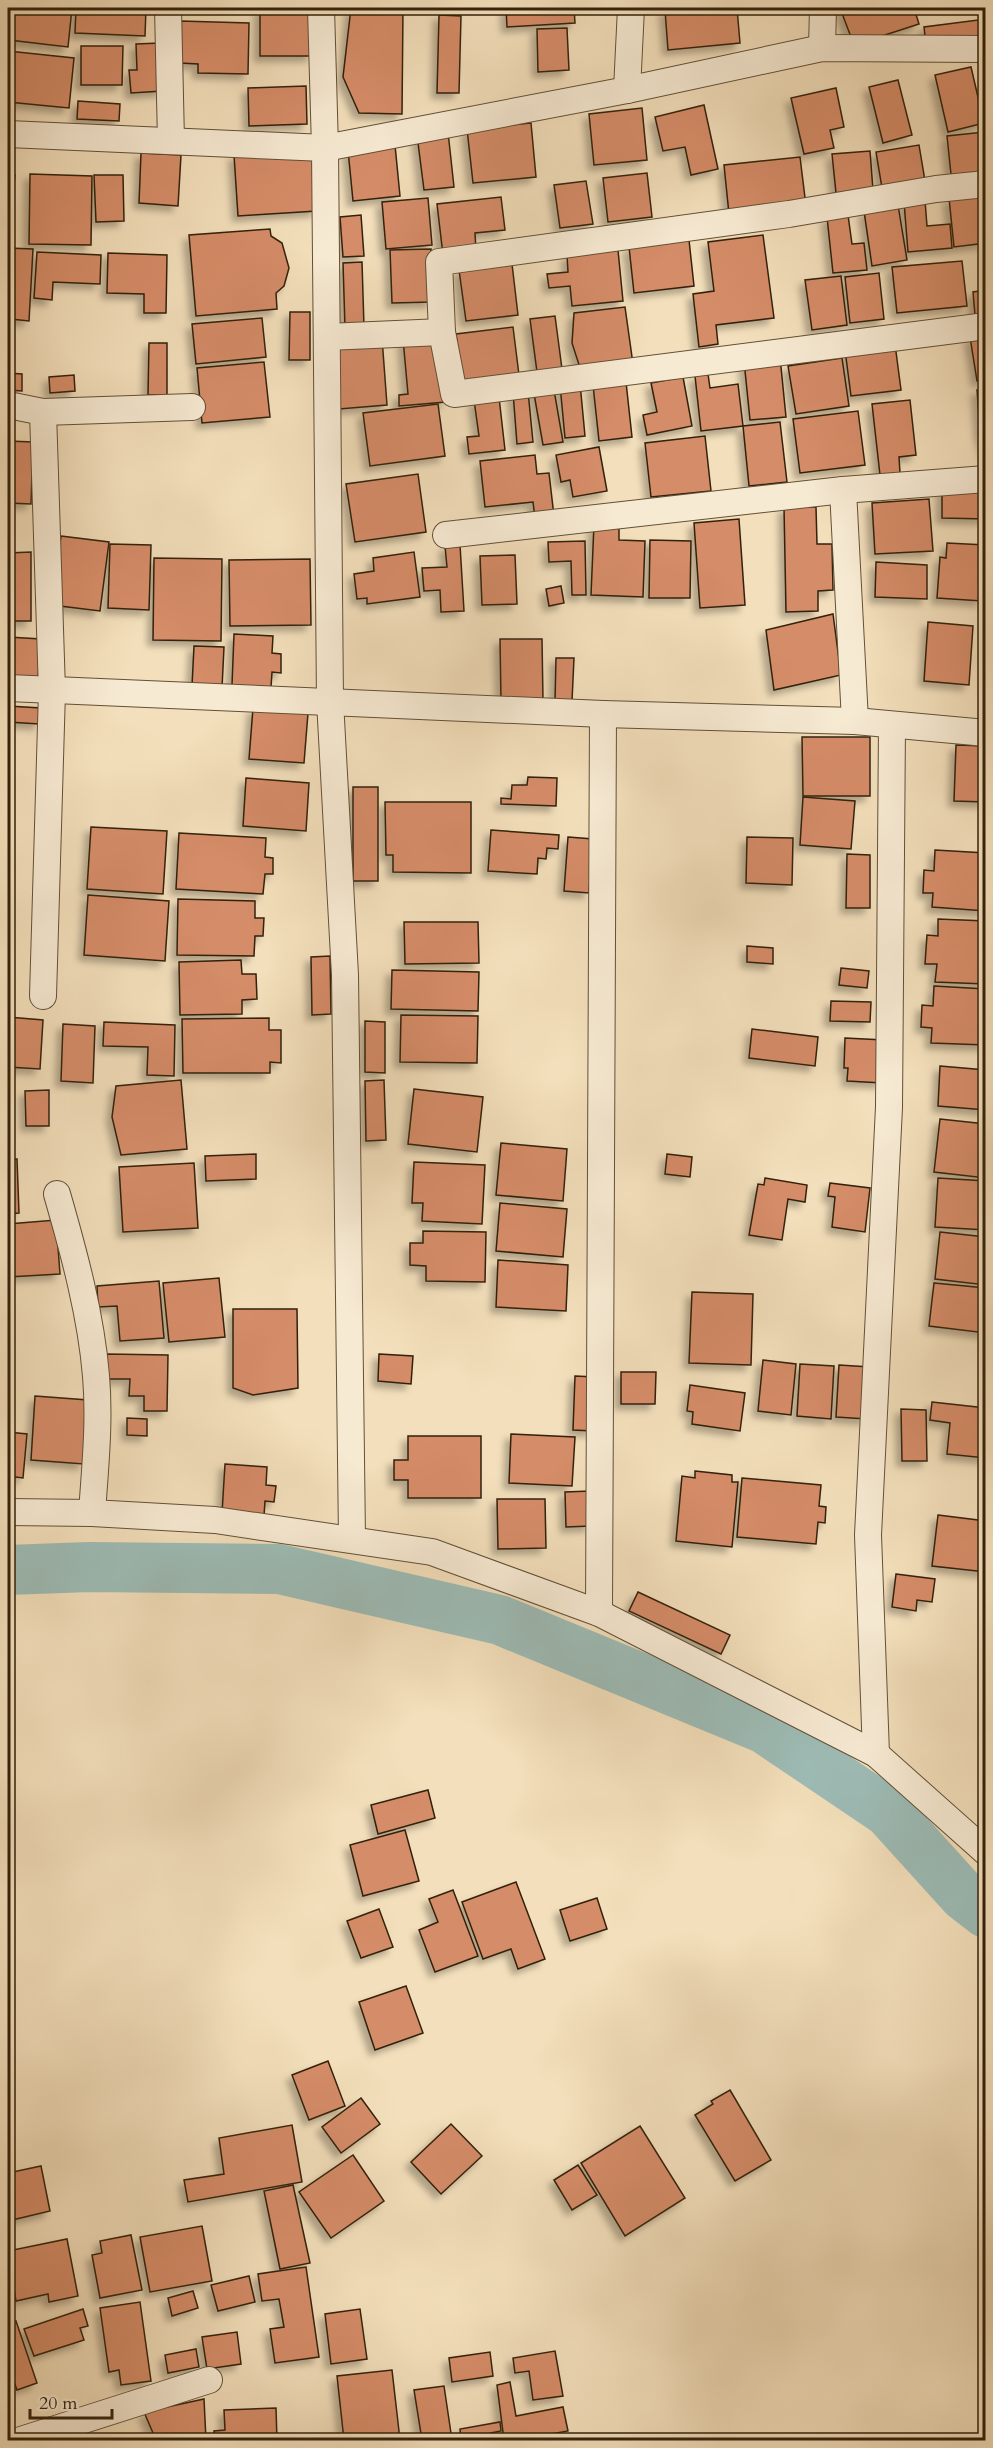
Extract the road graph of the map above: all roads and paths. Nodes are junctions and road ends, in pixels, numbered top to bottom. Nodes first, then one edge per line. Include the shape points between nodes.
1 (168, 8) edge
2 (321, 8) edge
3 (631, 8) edge
4 (823, 8) edge
5 (822, 48) junction
6 (986, 49) edge
7 (627, 90) junction
8 (8, 134) edge
9 (171, 141) junction
10 (325, 148) junction
11 (986, 184) edge
12 (986, 326) edge
13 (441, 332) junction
14 (327, 337) junction
15 (8, 405) edge
16 (192, 407) dead end
17 (43, 412) junction
18 (986, 478) edge
19 (843, 490) junction
20 (446, 535) dead end
21 (8, 688) edge
22 (52, 691) junction
23 (330, 701) junction
24 (603, 714) junction
25 (855, 721) junction
26 (892, 725) junction
27 (986, 733) edge
28 (43, 996) dead end
29 (57, 1194) dead end
30 (8, 1512) edge
31 (92, 1513) junction
32 (352, 1539) junction
33 (599, 1613) junction
34 (876, 1754) junction
35 (986, 1852) edge
36 (209, 2380) dead end
37 (21, 2440) edge

1 - 9 street
2 - 10 street
3 - 7 street
4 - 5 street
5 - 6 street
5 - 7 street
7 - 10 street
8 - 9 street
9 - 10 street
10 - 14 street
11 - 13 street via 439,262
12 - 13 street via 454,394
13 - 14 street
14 - 23 street
15 - 17 street
16 - 17 street
17 - 22 street
18 - 19 street
19 - 20 street
19 - 25 street
21 - 22 street
22 - 23 street
22 - 28 street
23 - 24 street
23 - 32 street via 345,975
24 - 25 street
24 - 33 street
25 - 26 street
26 - 27 street
26 - 34 street via 889,1107 868,1535
29 - 31 street via 79,1281 96,1376
30 - 31 street
31 - 32 street via 215,1520
32 - 33 street via 432,1552
33 - 34 street
34 - 35 street
36 - 37 street

